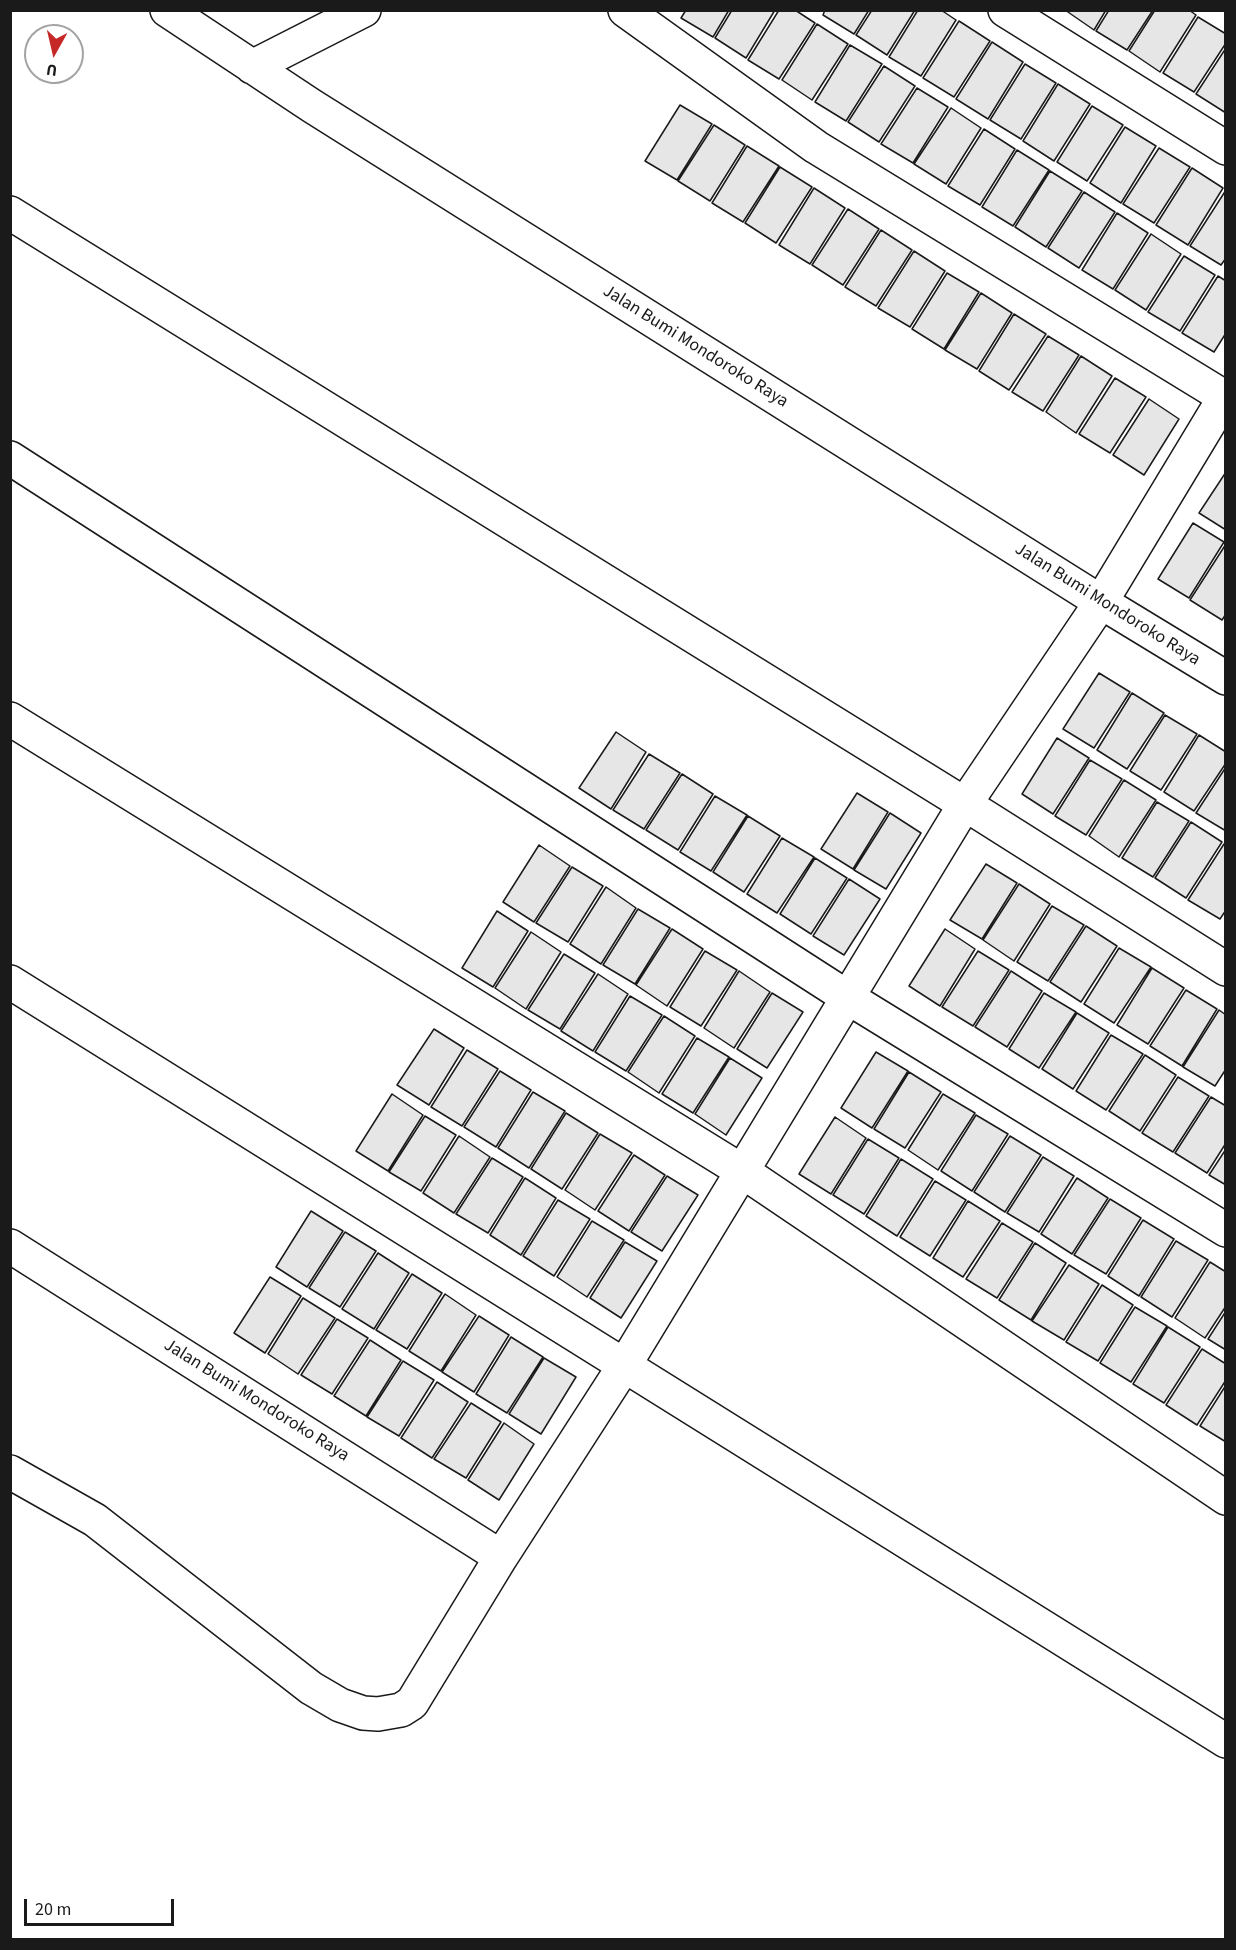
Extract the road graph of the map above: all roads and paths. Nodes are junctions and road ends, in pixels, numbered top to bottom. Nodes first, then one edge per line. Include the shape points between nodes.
1 (167, 10) edge
2 (364, 10) edge
3 (625, 10) edge
4 (1005, 10) edge
5 (252, 67) junction
6 (1226, 148) edge
7 (10, 213) edge
8 (1225, 397) edge
9 (10, 458) edge
10 (1101, 602) junction
11 (1226, 678) edge
12 (10, 719) edge
13 (965, 804) junction
14 (1226, 969) edge
15 (10, 982) edge
16 (847, 997) junction
17 (742, 1171) junction
18 (1226, 1230) edge
19 (10, 1246) edge
20 (624, 1366) junction
21 (10, 1472) edge
22 (1226, 1498) edge
23 (501, 1557) junction
24 (1222, 1733) edge

1 - 5 street, Jalan Bumi Mondoroko Raya
2 - 5 street
3 - 8 street via 816,147
4 - 6 street
5 - 10 street, Jalan Bumi Mondoroko Raya
7 - 13 street
8 - 10 street
9 - 16 street
10 - 11 street, Jalan Bumi Mondoroko Raya
10 - 13 street
12 - 17 street
13 - 14 street
13 - 16 street
15 - 20 street
16 - 17 street
16 - 18 street
17 - 20 street
17 - 22 street
19 - 23 street, Jalan Bumi Mondoroko Raya
20 - 23 street
20 - 24 street
21 - 23 street via 95,1520 311,1688 363,1713 393,1712 412,1703

